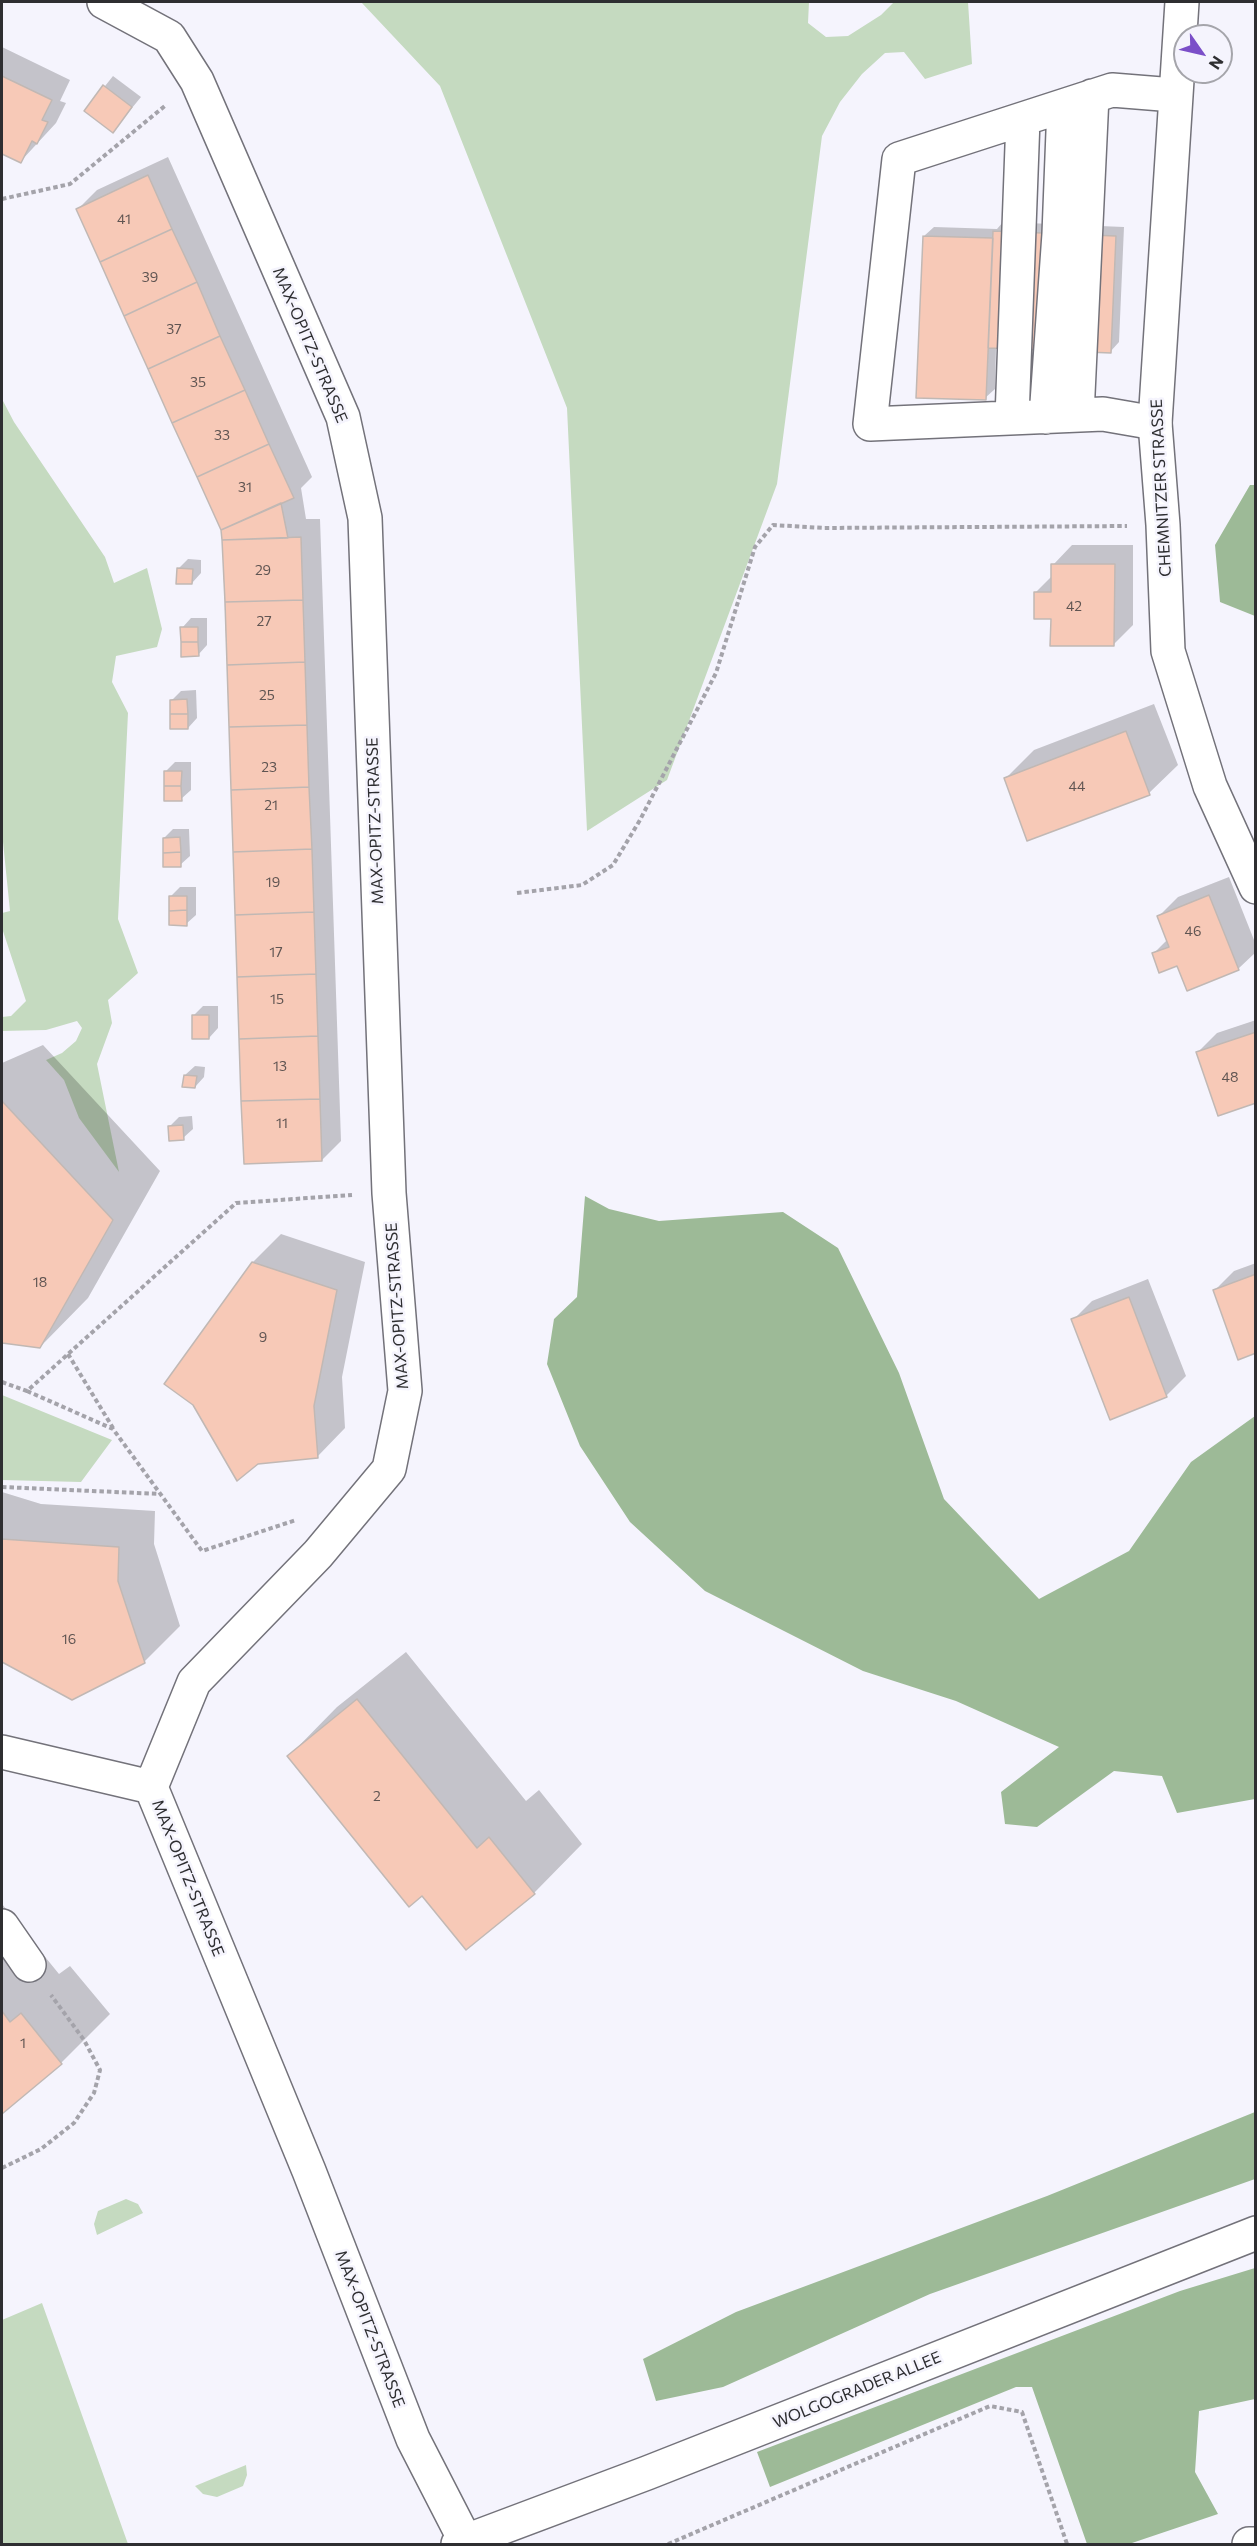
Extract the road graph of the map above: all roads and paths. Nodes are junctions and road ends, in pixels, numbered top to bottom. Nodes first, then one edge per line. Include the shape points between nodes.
1 (104, 2) edge
2 (1182, 2) edge
3 (197, 81) junction
4 (1174, 95) junction
5 (1078, 101) junction
6 (1023, 119) junction
7 (2, 199) edge
8 (1061, 416) junction
9 (1012, 418) junction
10 (1155, 423) junction
11 (1163, 525) junction
12 (1256, 887) edge
13 (517, 893) dead end
14 (389, 1193) junction
15 (68, 1353) junction
16 (2, 1382) edge
17 (27, 1391) junction
18 (113, 1429) junction
19 (2, 1487) edge
20 (161, 1494) junction
21 (318, 1554) junction
22 (2, 1752) edge
23 (151, 1787) junction
24 (2, 1926) edge
25 (29, 1965) joint
26 (2, 2168) edge
27 (1256, 2233) edge
28 (464, 2543) edge
29 (668, 2544) edge
30 (1067, 2544) edge
31 (1249, 2544) edge
32 (1256, 2544) edge

1 - 3 street, MAX-OPITZ-STRASSE via 169,37
2 - 4 street, CHEMNITZER STRASSE
3 - 7 path via 70,184
3 - 14 street, MAX-OPITZ-STRASSE via 343,417 364,518
4 - 5 street via 1112,90
4 - 10 street, CHEMNITZER STRASSE
5 - 6 street
5 - 8 street via 1059,234
6 - 9 street
6 - 9 street via 899,159 870,424
8 - 9 street
8 - 10 street via 1102,414
10 - 11 street, CHEMNITZER STRASSE
11 - 12 street, CHEMNITZER STRASSE via 1168,651 1210,786
11 - 13 path via 773,525 755,547 716,673 614,865 582,885
14 - 15 path via 236,1203
14 - 21 street, MAX-OPITZ-STRASSE via 405,1391 390,1469
15 - 17 path
15 - 18 path
16 - 17 path
17 - 18 path
18 - 20 path
19 - 20 path
20 - 21 path via 202,1551 304,1518
21 - 23 street, MAX-OPITZ-STRASSE via 194,1682
22 - 23 street
23 - 28 street, MAX-OPITZ-STRASSE via 309,2170 413,2439
24 - 25 street
25 - 26 path via 84,2040 100,2070 94,2093 74,2123 42,2149
27 - 28 street, WOLGOGRADER ALLEE
29 - 30 path via 990,2406 1022,2412
31 - 32 street

